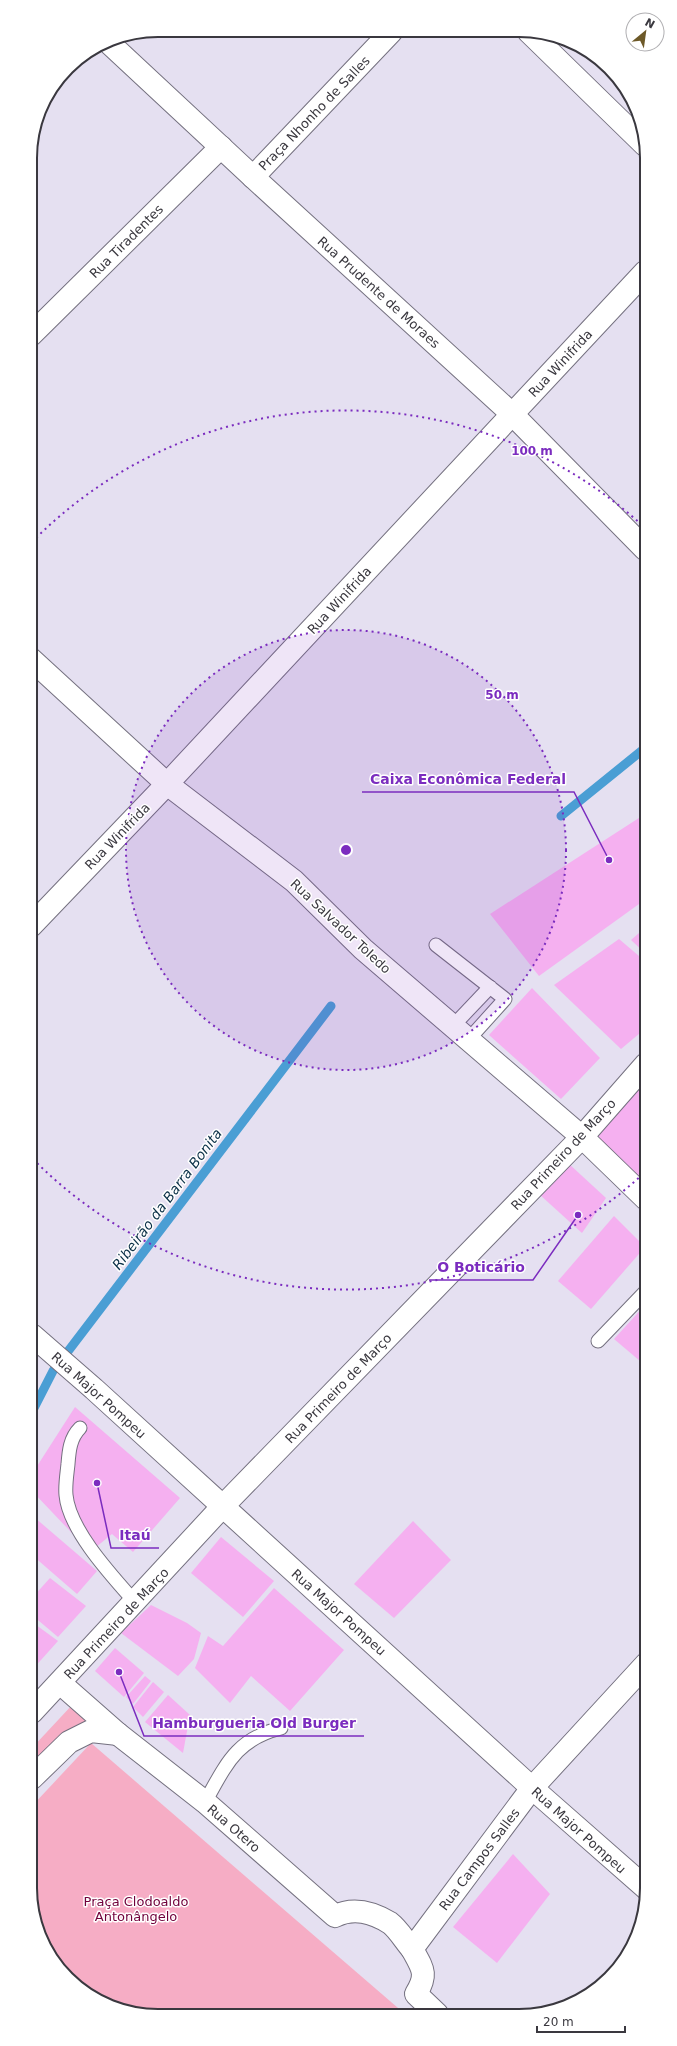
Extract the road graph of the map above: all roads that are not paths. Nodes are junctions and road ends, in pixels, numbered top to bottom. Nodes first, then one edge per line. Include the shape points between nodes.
1 (386, 37) edge
2 (535, 38) edge
3 (112, 46) edge
4 (639, 139) edge
5 (221, 147) junction
6 (253, 177) junction
7 (640, 277) edge
8 (37, 328) edge
9 (512, 414) junction
10 (640, 544) edge
11 (37, 665) edge
12 (167, 784) junction
13 (37, 920) edge
14 (436, 945) dead end
15 (490, 987) junction
16 (461, 1033) junction
17 (640, 1071) edge
18 (582, 1137) junction
19 (640, 1193) edge
20 (640, 1297) edge
21 (37, 1339) edge
22 (598, 1342) dead end
23 (80, 1428) dead end
24 (222, 1507) junction
25 (135, 1602) junction
26 (640, 1671) edge
27 (60, 1683) junction
28 (37, 1707) edge
29 (281, 1728) dead end
30 (118, 1734) junction
31 (37, 1773) edge
32 (532, 1788) junction
33 (205, 1802) junction
34 (640, 1883) edge
35 (412, 1949) junction
36 (432, 2009) edge

1 - 6 street, Praça Nhonho de Salles
2 - 4 street
3 - 5 street, Rua Prudente de Moraes
5 - 6 street, Rua Prudente de Moraes
5 - 8 street, Rua Tiradentes
6 - 9 street, Rua Prudente de Moraes
7 - 9 street, Rua Winifrida
9 - 10 street, Rua Prudente de Moraes
9 - 12 street, Rua Winifrida
11 - 12 street, Rua Salvador Toledo
12 - 13 street, Rua Winifrida
12 - 16 street, Rua Salvador Toledo via 294,881 363,949
14 - 15 lane
15 - 16 lane
15 - 16 lane via 505,999
16 - 18 street, Rua Salvador Toledo
17 - 18 street, Rua Primeiro de Março
18 - 19 street, Rua Salvador Toledo
18 - 24 street, Rua Primeiro de Março
20 - 22 lane
21 - 24 street, Rua Major Pompeu
23 - 25 lane via 74,1433 71,1441 66,1496 74,1521 101,1564
24 - 25 street, Rua Primeiro de Março
24 - 32 street, Rua Major Pompeu
25 - 27 street, Rua Primeiro de Março
26 - 32 street, Rua Campos Salles
27 - 28 street, Rua Primeiro de Março
27 - 30 street, Rua Otero
29 - 33 lane via 268,1731 235,1752
30 - 31 street via 91,1731 69,1742
30 - 33 street, Rua Otero
32 - 34 street, Rua Major Pompeu
32 - 35 street, Rua Campos Salles
33 - 35 street, Rua Otero via 335,1916 346,1911 366,1912 391,1924
35 - 36 street via 422,1966 424,1981 416,1994

